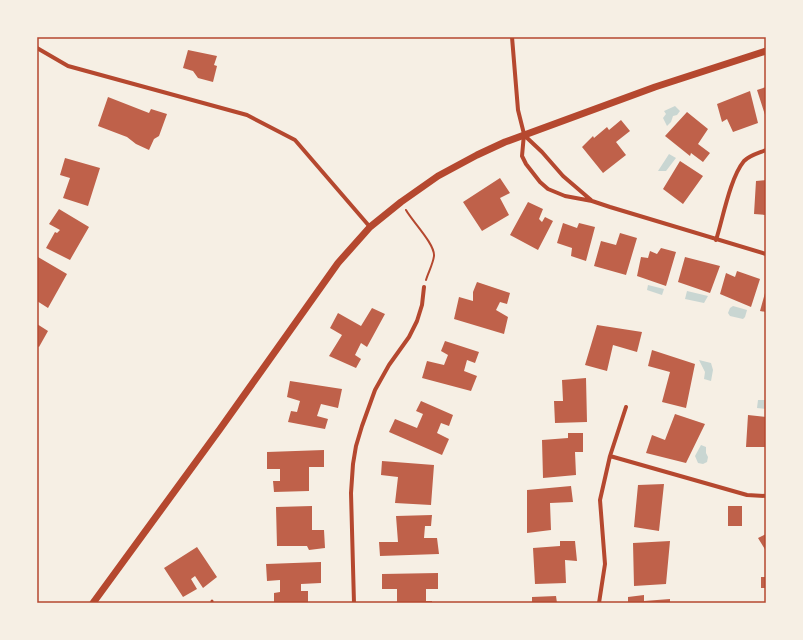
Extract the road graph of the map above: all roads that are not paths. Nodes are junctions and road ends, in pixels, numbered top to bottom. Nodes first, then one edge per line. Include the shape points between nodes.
1 (512, 37) edge
2 (37, 48) edge
3 (766, 51) edge
4 (524, 134) junction
5 (766, 150) edge
6 (592, 201) junction
7 (370, 227) junction
8 (716, 240) junction
9 (766, 254) edge
10 (424, 287) road end
11 (626, 407) dead end
12 (610, 456) junction
13 (766, 496) edge
14 (93, 603) edge
15 (354, 603) edge
16 (599, 603) edge

1 - 4 street via 518,110
2 - 7 street via 68,66 247,115 295,140
3 - 4 street
4 - 6 street via 563,176
4 - 6 street via 522,156 540,182 548,189 565,196
4 - 7 street via 449,170
5 - 8 street via 750,156 738,170
6 - 8 street
7 - 14 street via 338,263
8 - 9 street
10 - 15 street via 417,321 375,390 356,446 352,493
11 - 12 street
12 - 13 street via 746,495
12 - 16 street via 600,500 605,564

